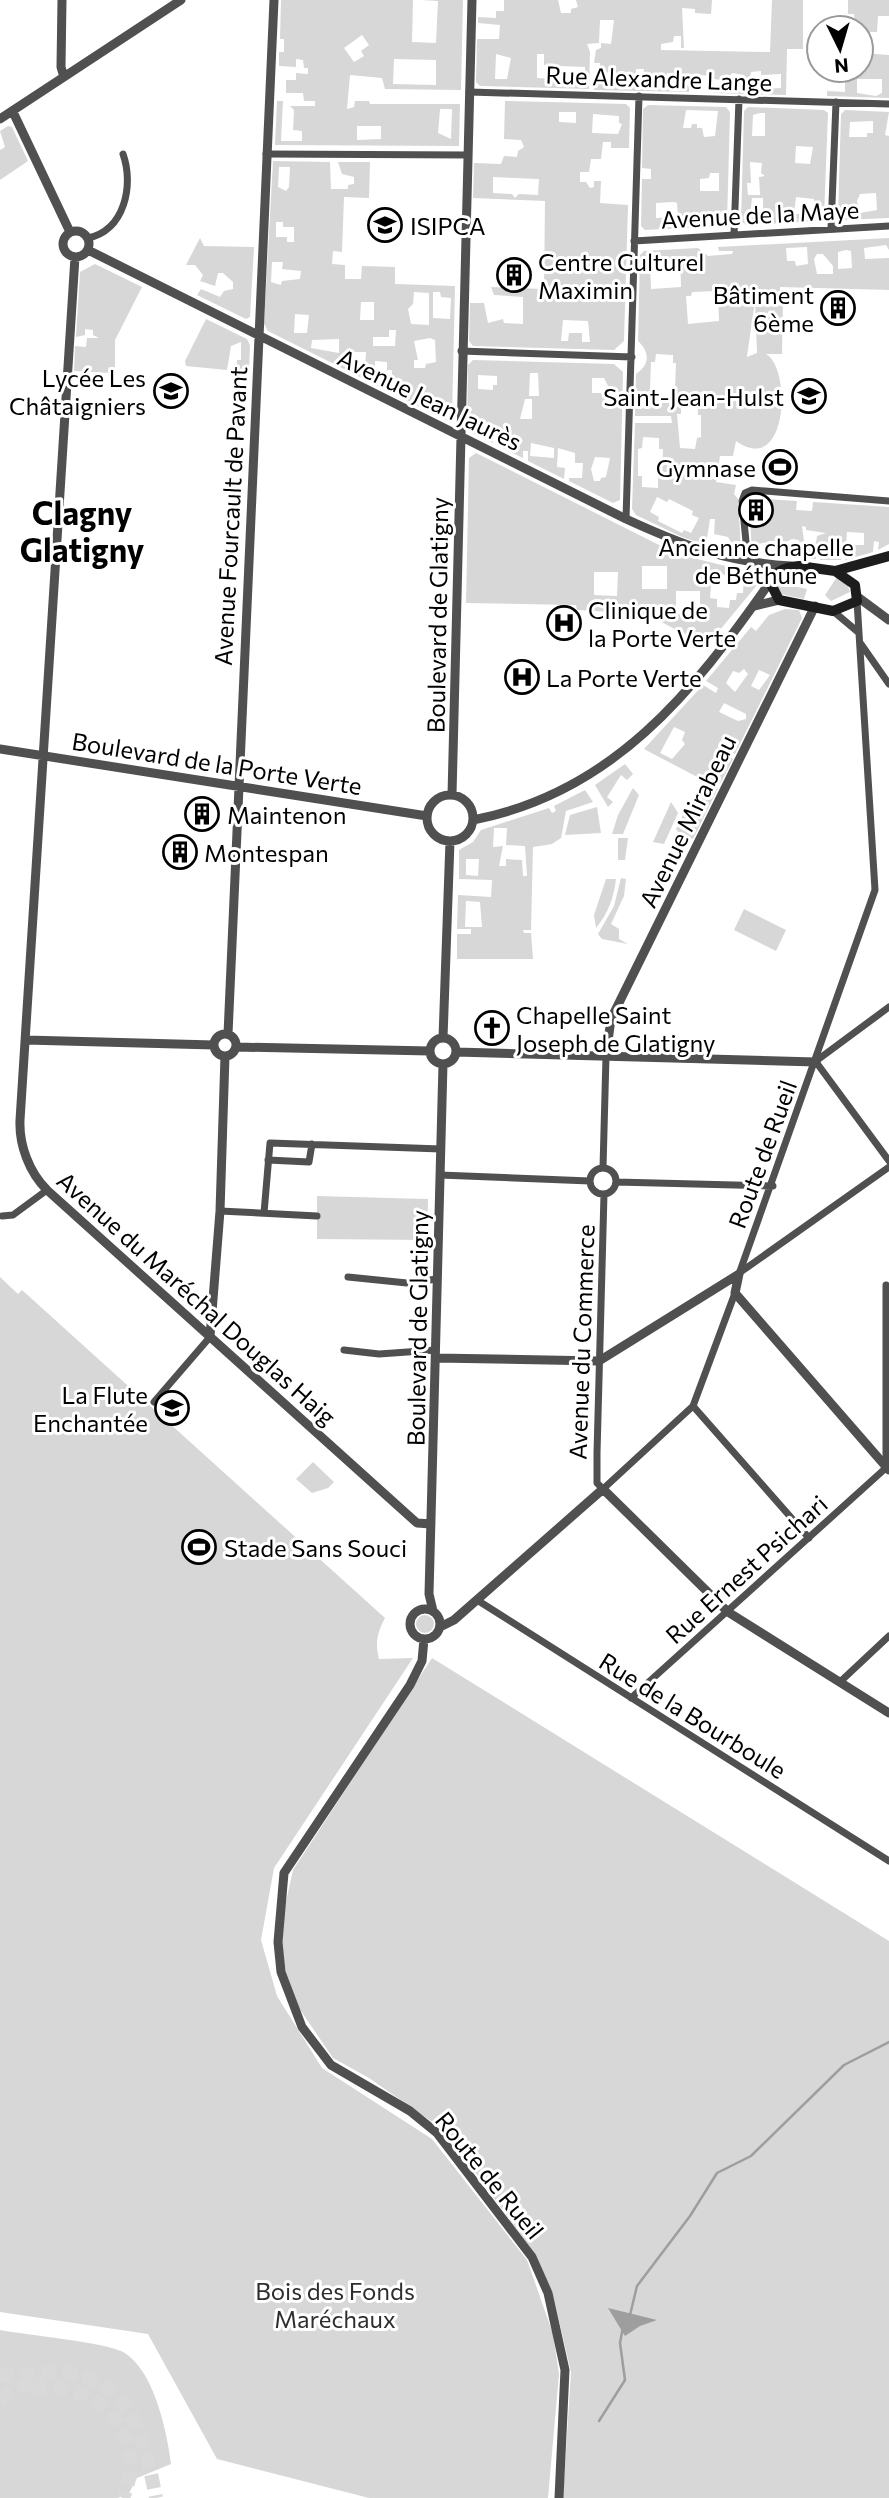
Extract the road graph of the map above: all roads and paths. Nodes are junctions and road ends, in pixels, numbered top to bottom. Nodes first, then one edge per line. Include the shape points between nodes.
1 (62, 0) edge
2 (181, 0) edge
3 (274, 0) edge
4 (472, 0) edge
5 (64, 77) junction
6 (469, 92) junction
7 (639, 96) junction
8 (739, 99) junction
9 (836, 102) junction
10 (889, 104) edge
11 (13, 112) junction
12 (0, 119) edge
13 (122, 154) dead end
14 (266, 154) junction
15 (467, 155) junction
16 (889, 226) edge
17 (831, 229) junction
18 (70, 232) junction
19 (734, 235) junction
20 (88, 237) junction
21 (634, 241) junction
22 (88, 250) junction
23 (75, 257) junction
24 (258, 335) junction
25 (461, 351) junction
26 (632, 357) junction
27 (460, 436) junction
28 (889, 501) edge
29 (626, 519) junction
30 (889, 556) edge
31 (748, 562) junction
32 (872, 563) junction
33 (761, 564) junction
34 (792, 566) junction
35 (835, 571) junction
36 (771, 580) junction
37 (855, 585) junction
38 (779, 600) junction
39 (858, 600) junction
40 (754, 606) junction
41 (816, 606) junction
42 (833, 611) junction
43 (889, 620) edge
44 (858, 632) junction
45 (860, 644) junction
46 (889, 684) edge
47 (0, 749) edge
48 (43, 755) junction
49 (237, 786) junction
50 (452, 795) junction
51 (427, 816) junction
52 (473, 820) junction
53 (450, 841) junction
54 (889, 1007) edge
55 (228, 1034) junction
56 (443, 1038) junction
57 (26, 1040) junction
58 (214, 1045) junction
59 (237, 1047) junction
60 (430, 1051) junction
61 (456, 1052) junction
62 (225, 1056) junction
63 (606, 1056) junction
64 (816, 1062) junction
65 (443, 1063) junction
66 (312, 1144) junction
67 (441, 1149) junction
68 (268, 1160) junction
69 (889, 1161) edge
70 (889, 1167) edge
71 (603, 1168) junction
72 (440, 1175) junction
73 (590, 1181) junction
74 (617, 1182) junction
75 (773, 1186) junction
76 (47, 1190) junction
77 (604, 1194) junction
78 (220, 1211) junction
79 (264, 1213) junction
80 (2, 1216) dead end
81 (317, 1216) dead end
82 (348, 1277) dead end
83 (437, 1279) junction
84 (736, 1282) junction
85 (886, 1285) dead end
86 (210, 1337) junction
87 (344, 1350) dead end
88 (436, 1354) junction
89 (599, 1361) junction
90 (155, 1402) dead end
91 (693, 1406) junction
92 (888, 1468) edge
93 (603, 1489) junction
94 (431, 1524) junction
95 (809, 1538) junction
96 (429, 1594) junction
97 (477, 1600) junction
98 (421, 1609) junction
99 (435, 1612) junction
100 (729, 1612) junction
101 (458, 1615) junction
102 (440, 1627) junction
103 (889, 1636) edge
104 (424, 1639) junction
105 (841, 1681) junction
106 (631, 1698) junction
107 (889, 1713) edge
108 (889, 1861) edge
109 (559, 2498) edge

1 - 5 street
2 - 5 street
3 - 14 street, Avenue Fourcault de Pavant
4 - 6 street, Boulevard de Glatigny
5 - 11 street
6 - 7 street, Rue Alexandre Lange
6 - 15 street, Boulevard de Glatigny
7 - 8 street, Rue Alexandre Lange
7 - 21 street
8 - 9 street, Rue Alexandre Lange
8 - 19 street
9 - 10 street, Rue Alexandre Lange
9 - 17 street
11 - 12 street
11 - 18 street
13 - 20 street via 128,167 127,196 109,228
14 - 15 street
14 - 24 street, Avenue Fourcault de Pavant
15 - 25 street, Boulevard de Glatigny
16 - 17 street, Avenue de la Maye
17 - 19 street, Avenue de la Maye
18 - 20 street via 80,231
18 - 23 street via 63,246
19 - 21 street, Avenue de la Maye
20 - 22 street
21 - 26 street
22 - 23 street
22 - 24 street, Avenue Jean Jaurès
23 - 48 street, Avenue du Maréchal Douglas Haig
24 - 27 street, Avenue Jean Jaurès
24 - 49 street, Avenue Fourcault de Pavant
25 - 26 street
25 - 27 street, Boulevard de Glatigny
26 - 29 street
27 - 29 street, Avenue Jean Jaurès
27 - 50 street, Boulevard de Glatigny
28 - 31 street via 745,493
29 - 31 street, Avenue Jean Jaurès via 694,549
30 - 32 main road
31 - 33 street, Avenue Jean Jaurès
32 - 35 main road
32 - 37 main road
33 - 34 street, Avenue Jean Jaurès
33 - 36 street
34 - 35 main road
34 - 36 main road
35 - 37 main road
36 - 38 main road
36 - 40 street
37 - 39 main road
38 - 40 street
38 - 41 main road
39 - 42 main road
39 - 43 street
39 - 44 street, Route de Rueil
40 - 52 street via 681,696 623,754 562,791
41 - 42 main road
41 - 63 street, Avenue Mirabeau via 611,1020
42 - 44 street
44 - 45 street, Route de Rueil
45 - 46 street
45 - 64 street, Route de Rueil via 876,886
47 - 48 street, Boulevard de la Porte Verte
48 - 49 street, Boulevard de la Porte Verte
48 - 57 street, Avenue du Maréchal Douglas Haig
49 - 51 street, Boulevard de la Porte Verte
49 - 55 street, Avenue Fourcault de Pavant
50 - 51 street via 438,799
50 - 52 street via 470,806
51 - 53 street via 431,832
52 - 53 street via 464,837
53 - 56 street
54 - 64 street
55 - 58 street via 218,1036
55 - 59 street
56 - 60 street via 433,1043
56 - 61 street via 454,1044
57 - 58 street
57 - 76 street, Avenue du Maréchal Douglas Haig via 20,1130 28,1162
58 - 62 street via 218,1054
59 - 60 street
59 - 62 street
60 - 65 street
61 - 63 street
61 - 65 street
62 - 78 street
63 - 64 street
63 - 71 street
64 - 69 street
64 - 75 street, Route de Rueil
65 - 67 street, Boulevard de Glatigny
66 - 67 street
66 - 68 street via 309,1161
66 - 68 street via 270,1143
67 - 72 street, Boulevard de Glatigny
68 - 79 street
70 - 84 street
71 - 73 street via 596,1170
71 - 74 street via 612,1171
72 - 73 street
72 - 83 street, Boulevard de Glatigny
73 - 77 street via 593,1189
74 - 75 street
74 - 77 street
75 - 84 street, Route de Rueil
76 - 80 street via 13,1215
76 - 86 street, Avenue du Maréchal Douglas Haig
77 - 89 street, Avenue du Commerce
78 - 79 street
78 - 86 street
79 - 81 street
82 - 83 street via 407,1283
83 - 88 street, Boulevard de Glatigny
84 - 89 street
84 - 91 street, Route de Rueil
84 - 92 street
85 - 92 street
86 - 90 street
86 - 94 street, Avenue du Maréchal Douglas Haig via 417,1523
87 - 88 street
88 - 89 street
88 - 94 street, Boulevard de Glatigny
89 - 93 street, Avenue du Commerce via 597,1483
91 - 93 street, Route de Rueil
91 - 95 street
92 - 95 street, Rue Ernest Psichari
93 - 97 street, Route de Rueil
93 - 100 street
94 - 96 street, Boulevard de Glatigny
95 - 100 street, Rue Ernest Psichari
96 - 98 street, Boulevard de Glatigny
96 - 99 street, Boulevard de Glatigny
97 - 101 street, Route de Rueil
97 - 106 street, Rue de la Bourboule
98 - 99 street
98 - 104 street via 412,1615 409,1625 414,1635
99 - 101 street
99 - 102 street
100 - 105 street
100 - 106 street, Rue Ernest Psichari
101 - 102 street, Route de Rueil
102 - 104 street via 434,1636
103 - 105 street
104 - 109 street, Route de Rueil via 422,1661 410,1685 284,1873 278,1942 281,1972 302,2027 331,2065 390,2098 437,2133 532,2257 548,2293 565,2370
105 - 107 street
106 - 108 street, Rue de la Bourboule

